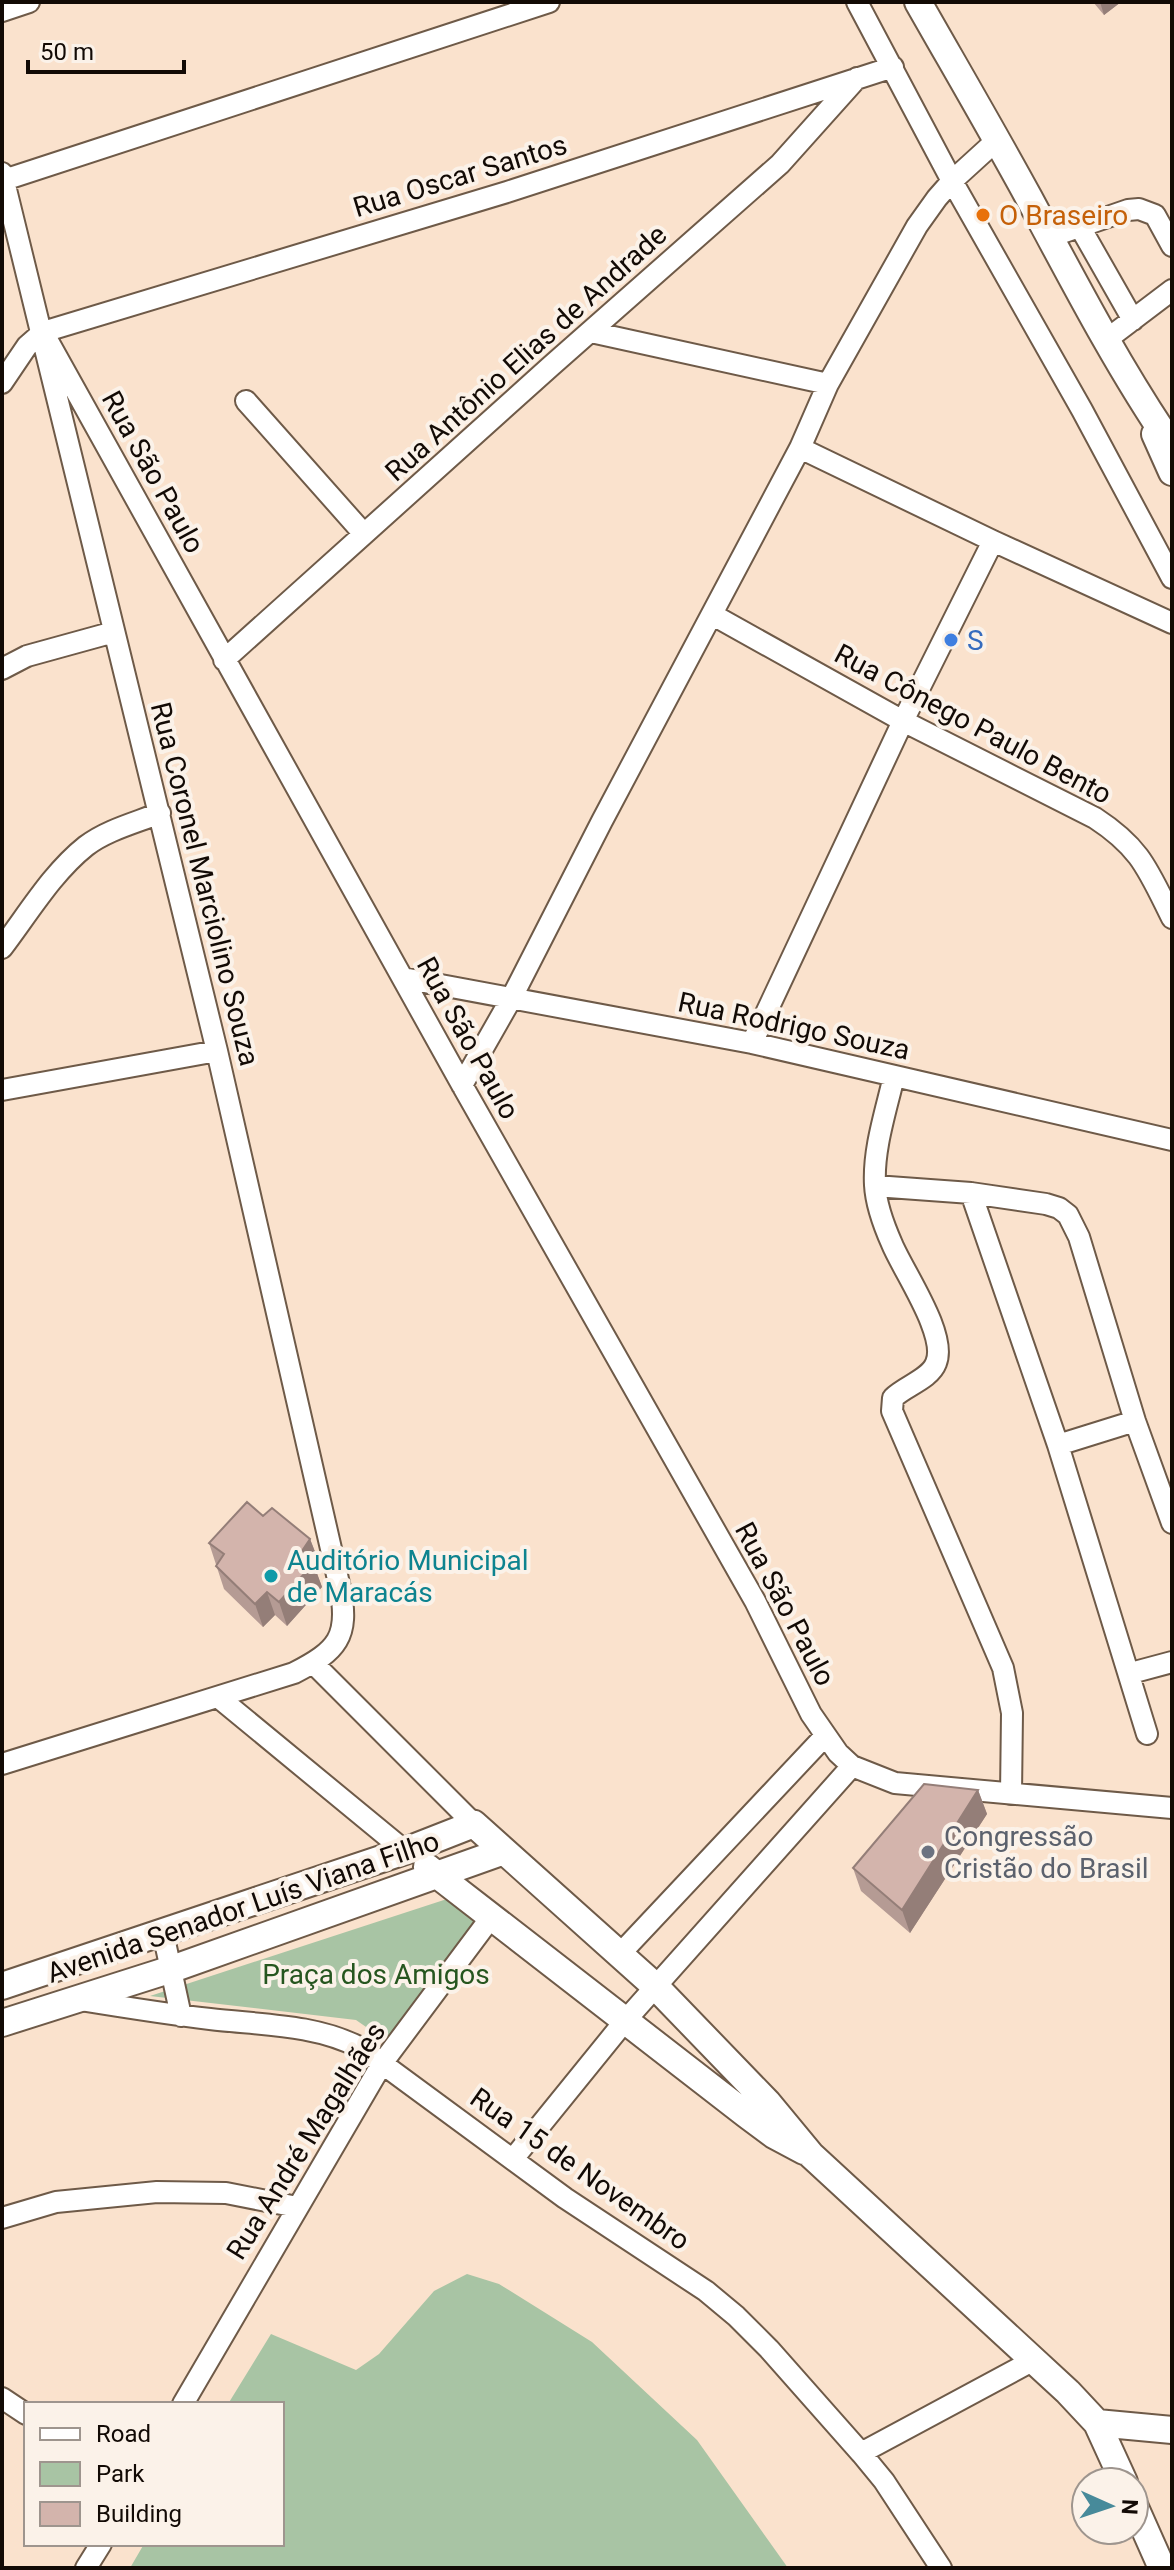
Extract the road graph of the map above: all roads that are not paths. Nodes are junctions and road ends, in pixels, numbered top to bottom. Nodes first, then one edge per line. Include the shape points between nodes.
1 (29, 2) edge
2 (549, 2) edge
3 (857, 2) edge
4 (918, 2) edge
5 (2, 11) edge
6 (893, 67) junction
7 (857, 78) junction
8 (997, 140) junction
9 (3, 177) edge
10 (952, 181) junction
11 (1080, 227) junction
12 (1050, 237) junction
13 (1172, 246) edge
14 (1172, 290) edge
15 (1133, 320) junction
16 (43, 332) junction
17 (591, 332) junction
18 (1106, 340) junction
19 (2, 383) edge
20 (828, 384) junction
21 (1139, 398) junction
22 (246, 401) dead end
23 (1172, 446) edge
24 (800, 448) junction
25 (1172, 472) edge
26 (364, 534) junction
27 (993, 541) junction
28 (1172, 578) edge
29 (713, 615) junction
30 (1172, 623) edge
31 (114, 632) junction
32 (224, 660) junction
33 (2, 669) edge
34 (903, 721) junction
35 (160, 813) junction
36 (1172, 918) edge
37 (2, 948) edge
38 (403, 978) junction
39 (511, 999) junction
40 (752, 1043) junction
41 (217, 1051) junction
42 (894, 1076) junction
43 (462, 1085) junction
44 (2, 1090) edge
45 (1172, 1140) edge
46 (875, 1186) junction
47 (971, 1193) junction
48 (1135, 1421) junction
49 (1058, 1445) junction
50 (1172, 1523) edge
51 (1172, 1662) edge
52 (313, 1663) junction
53 (1131, 1673) junction
54 (218, 1697) junction
55 (1147, 1734) dead end
56 (825, 1736) junction
57 (2, 1764) edge
58 (852, 1766) junction
59 (1011, 1794) junction
60 (1172, 1808) edge
61 (474, 1824) junction
62 (405, 1851) junction
63 (504, 1851) junction
64 (437, 1875) junction
65 (492, 1916) junction
66 (163, 1933) junction
67 (619, 1955) junction
68 (172, 1969) junction
69 (2, 1986) edge
70 (655, 1986) junction
71 (76, 1999) junction
72 (181, 2016) junction
73 (624, 2022) junction
74 (2, 2023) edge
75 (383, 2062) junction
76 (811, 2155) junction
77 (513, 2159) junction
78 (297, 2207) junction
79 (2, 2218) edge
80 (1034, 2360) junction
81 (2, 2398) edge
82 (184, 2402) edge
83 (24, 2413) edge
84 (1097, 2423) junction
85 (1172, 2430) edge
86 (861, 2453) junction
87 (1117, 2466) edge
88 (1150, 2536) edge
89 (100, 2546) edge
90 (1165, 2565) edge
91 (86, 2568) edge
92 (941, 2568) edge

1 - 5 street
2 - 9 street
3 - 6 street
4 - 8 main road
6 - 7 street, Rua Oscar Santos
6 - 10 street
7 - 16 street, Rua Oscar Santos via 507,192
7 - 17 street, Rua Antônio Elias de Andrade via 780,164
8 - 10 street
8 - 12 main road
9 - 16 street, Rua Coronel Marciolino Souza
10 - 20 street via 911,237
10 - 28 street
11 - 12 street
11 - 13 street via 1139,209 1155,215
11 - 15 street
12 - 18 main road
14 - 15 street
15 - 18 street
16 - 19 street
16 - 31 street, Rua Coronel Marciolino Souza
16 - 32 street, Rua São Paulo
17 - 20 street
17 - 26 street, Rua Antônio Elias de Andrade
18 - 21 main road
20 - 24 street
21 - 23 main road
21 - 25 main road
22 - 26 street
24 - 27 street
24 - 29 street
26 - 32 street, Rua Antônio Elias de Andrade
27 - 30 street
27 - 34 street
29 - 34 street, Rua Cônego Paulo Bento
29 - 39 street
31 - 33 street via 27,656
31 - 35 street, Rua Coronel Marciolino Souza
32 - 38 street, Rua São Paulo
34 - 36 street, Rua Cônego Paulo Bento via 1119,834 1140,855
34 - 40 street
35 - 37 street via 86,846
35 - 41 street, Rua Coronel Marciolino Souza
38 - 39 street, Rua Rodrigo Souza
38 - 43 street, Rua São Paulo
39 - 40 street, Rua Rodrigo Souza
39 - 43 street
40 - 42 street, Rua Rodrigo Souza
41 - 44 street
41 - 52 street, Rua Coronel Marciolino Souza via 344,1610 344,1623 331,1650
42 - 45 street, Rua Rodrigo Souza
42 - 46 street
43 - 56 street, Rua São Paulo via 755,1601
46 - 47 street
46 - 59 street via 880,1215 932,1326 938,1352 931,1371 893,1398 894,1419 1003,1668 1012,1713
47 - 48 street via 1046,1204 1068,1215
47 - 49 street
48 - 49 street
48 - 50 street
49 - 53 street
51 - 53 street
52 - 54 street
52 - 61 street
53 - 55 street
54 - 57 street
54 - 62 street
56 - 58 street, Rua São Paulo
56 - 67 street
58 - 59 street via 895,1783
58 - 70 street
59 - 60 street
61 - 62 main road, Avenida Senador Luís Viana Filho
61 - 63 main road
62 - 64 main road
62 - 66 main road, Avenida Senador Luís Viana Filho
63 - 64 main road, Avenida Senador Luís Viana Filho
63 - 67 main road
64 - 65 main road
64 - 68 main road, Avenida Senador Luís Viana Filho
65 - 73 main road
65 - 75 street, Rua André Magalhães
66 - 68 street
66 - 69 main road, Avenida Senador Luís Viana Filho
67 - 70 main road
68 - 71 main road, Avenida Senador Luís Viana Filho
68 - 72 street
70 - 73 street
70 - 76 main road
71 - 72 street, Rua 15 de Novembro
71 - 74 main road, Avenida Senador Luís Viana Filho
72 - 75 street, Rua 15 de Novembro via 326,2033
73 - 76 main road via 774,2135
73 - 77 street
75 - 77 street, Rua 15 de Novembro
75 - 78 street, Rua André Magalhães
76 - 80 main road
77 - 86 street, Rua 15 de Novembro via 736,2316
78 - 79 street via 226,2193 157,2192 56,2202
78 - 82 street, Rua André Magalhães
80 - 84 main road
80 - 86 street
81 - 83 street
84 - 85 main road
84 - 87 main road
86 - 92 street, Rua 15 de Novembro
88 - 90 main road
89 - 91 street

